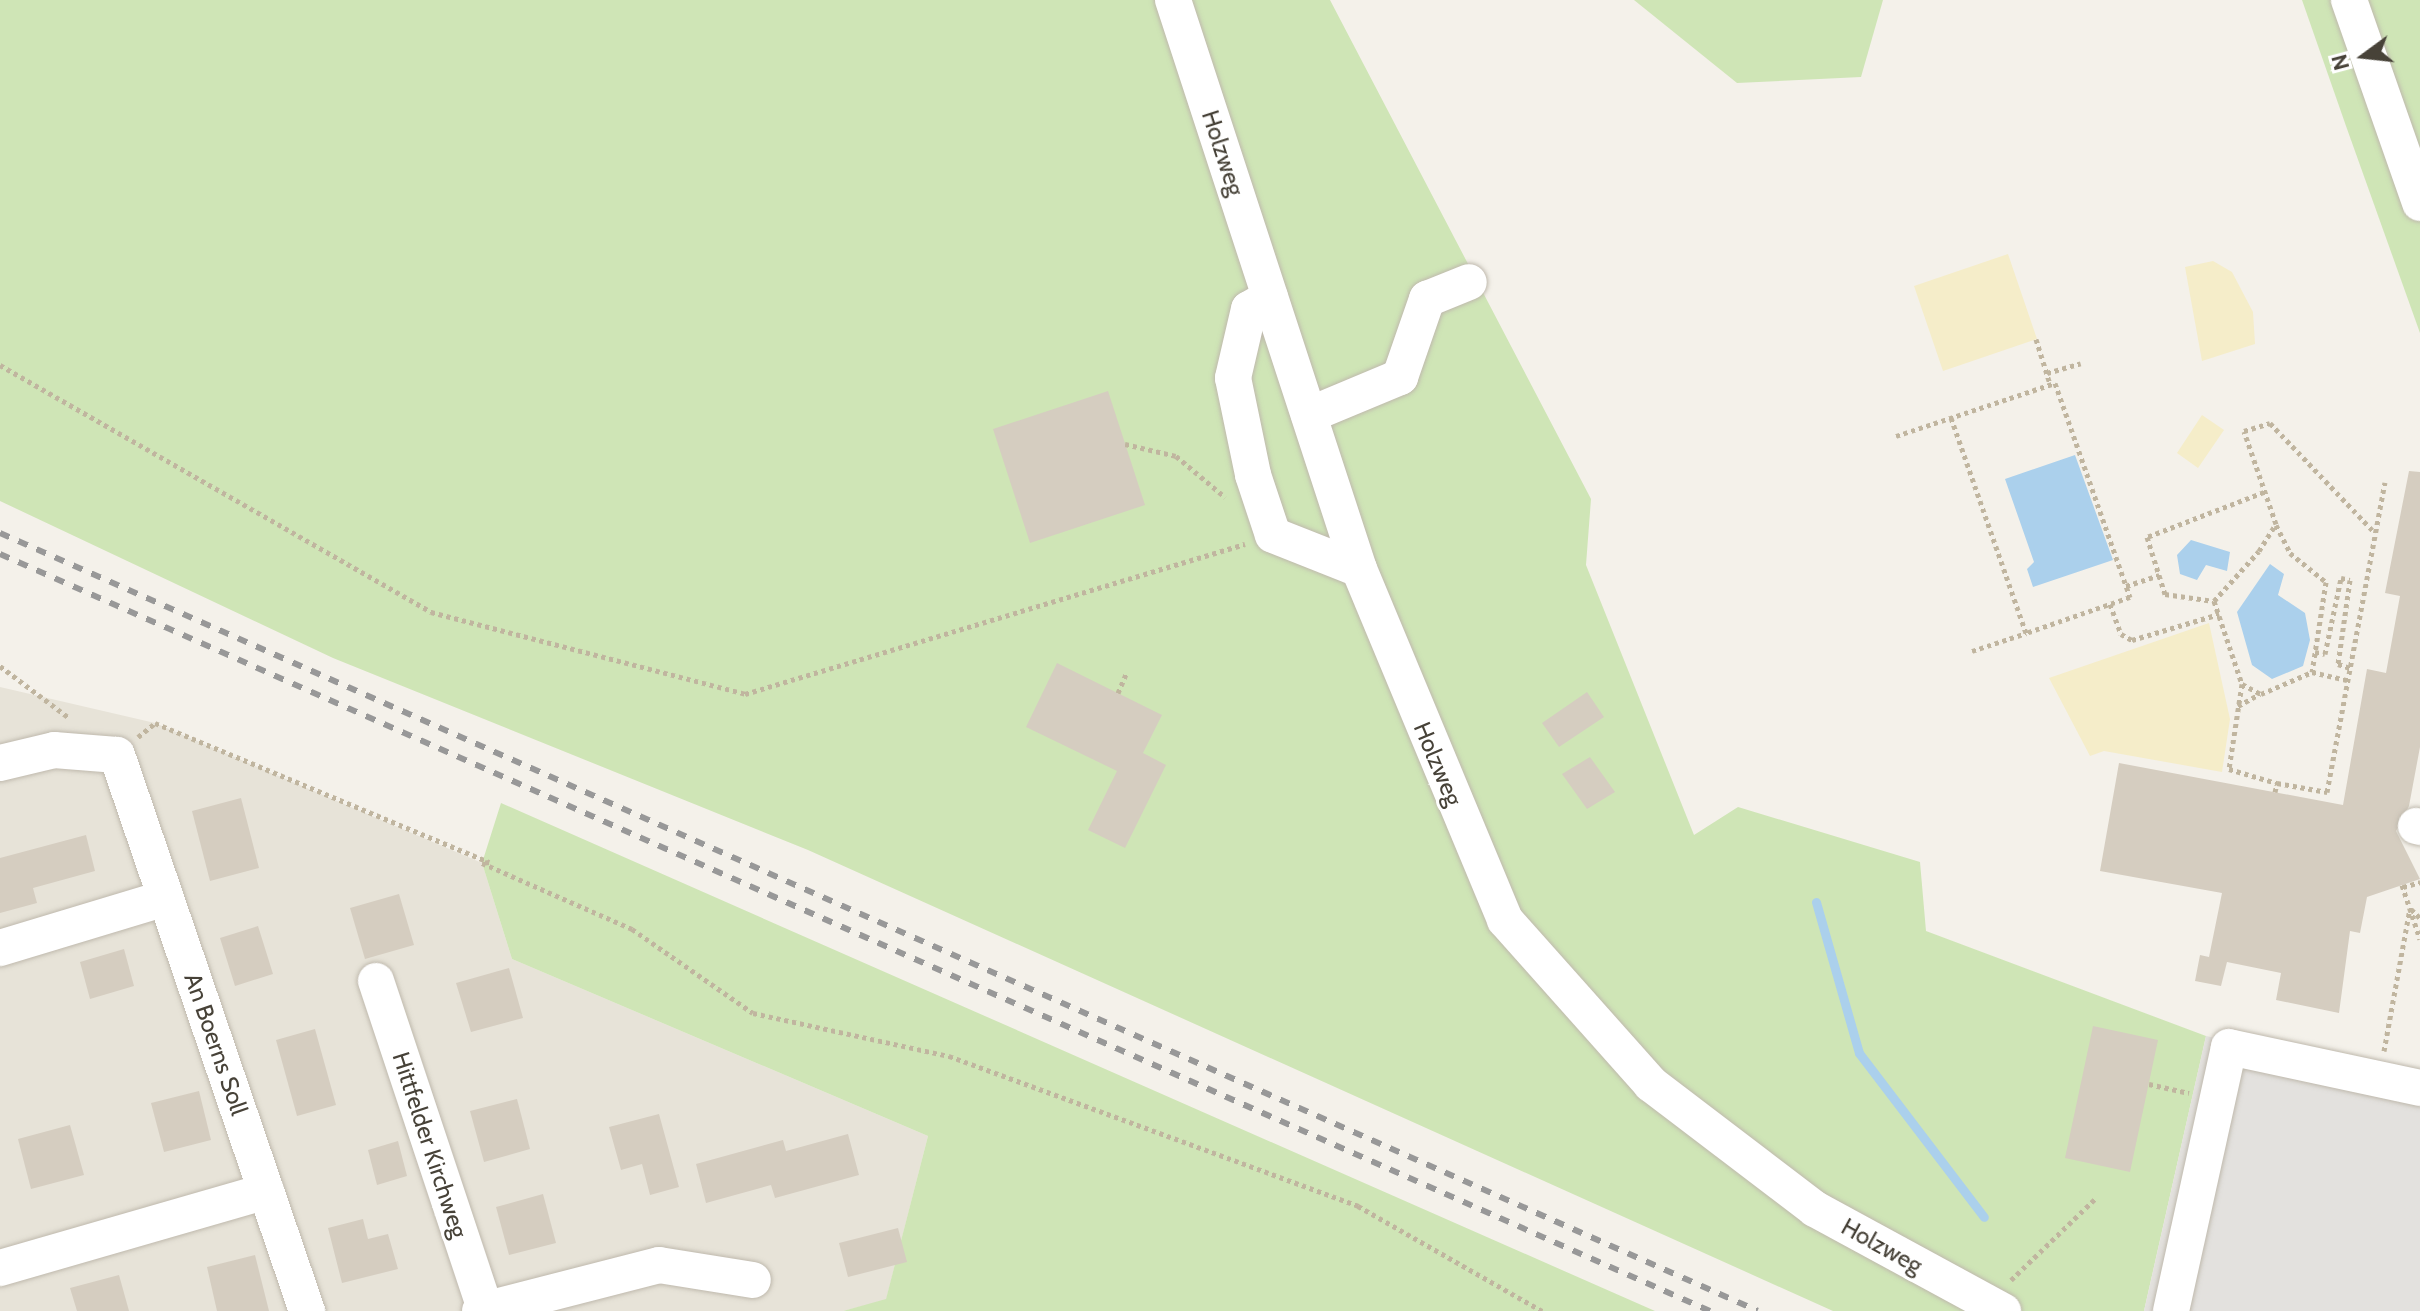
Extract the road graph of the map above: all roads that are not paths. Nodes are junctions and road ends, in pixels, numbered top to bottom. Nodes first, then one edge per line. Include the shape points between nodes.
1 (1173, 0) edge
2 (2349, 0) edge
3 (2420, 203) edge
4 (1469, 282) dead end
5 (1270, 297) junction
6 (1309, 415) junction
7 (1359, 569) junction
8 (0, 763) edge
9 (166, 898) junction
10 (0, 948) edge
11 (376, 981) dead end
12 (2420, 1088) edge
13 (266, 1191) junction
14 (0, 1268) edge
15 (753, 1280) dead end
16 (1995, 1307) edge
17 (482, 1310) edge
18 (307, 1311) edge
19 (2171, 1311) edge

1 - 5 street, Holzweg
2 - 3 street
4 - 6 street via 1427,299 1400,377
5 - 6 street, Holzweg
5 - 7 street via 1249,309 1233,378 1273,535
6 - 7 street, Holzweg
7 - 16 street, Holzweg via 1505,920 1651,1084 1815,1209
8 - 9 street, An Boerns Soll via 54,750 117,755
9 - 10 street
9 - 13 street, An Boerns Soll
11 - 17 street, Hittfelder Kirchweg
12 - 19 street via 2229,1047
13 - 14 street
13 - 18 street, An Boerns Soll
15 - 17 street, Hittfelder Kirchweg via 659,1265

